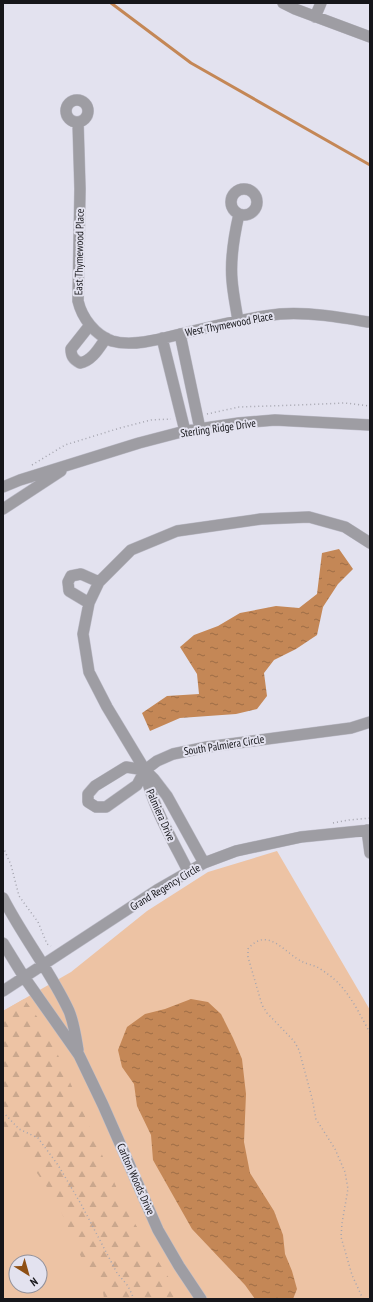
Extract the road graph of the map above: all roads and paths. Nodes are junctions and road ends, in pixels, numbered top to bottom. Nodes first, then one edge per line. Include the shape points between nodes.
1 (283, 3) edge
2 (321, 3) edge
3 (315, 17) junction
4 (370, 37) edge
5 (78, 122) dead end
6 (239, 214) dead end
7 (238, 321) junction
8 (369, 321) edge
9 (90, 325) junction
10 (180, 334) junction
11 (106, 338) junction
12 (162, 338) junction
13 (370, 425) edge
14 (200, 429) junction
15 (185, 431) junction
16 (70, 465) junction
17 (3, 487) edge
18 (3, 509) edge
19 (370, 543) edge
20 (100, 582) junction
21 (90, 603) junction
22 (370, 722) edge
23 (144, 770) junction
24 (370, 818) edge
25 (328, 824) dead end
26 (368, 830) edge
27 (3, 847) edge
28 (370, 853) edge
29 (204, 863) junction
30 (188, 871) junction
31 (3, 898) edge
32 (3, 943) edge
33 (52, 947) dead end
34 (42, 964) junction
35 (24, 977) junction
36 (3, 991) edge
37 (370, 1033) edge
38 (79, 1055) junction
39 (3, 1112) edge
40 (134, 1299) edge
41 (201, 1299) edge
42 (363, 1299) edge

1 - 3 street
2 - 3 street
3 - 4 street
5 - 9 street, East Thymewood Place via 78,301 80,311
6 - 7 street via 231,267
7 - 8 street, West Thymewood Place via 282,314 335,316
7 - 10 street, West Thymewood Place
9 - 11 street, East Thymewood Place
9 - 11 street via 71,348 74,360 80,364 90,360
10 - 12 street, West Thymewood Place
10 - 14 street
11 - 12 street, East Thymewood Place via 123,343
12 - 15 street
13 - 14 street, Sterling Ridge Drive via 275,420
14 - 15 street, Sterling Ridge Drive
15 - 16 street, Sterling Ridge Drive
16 - 17 street, Sterling Ridge Drive
16 - 18 street, Sterling Ridge Drive
19 - 20 street via 345,527 309,517 261,519 177,531 131,550
20 - 21 street
20 - 21 street via 81,574 72,576 68,582 69,591
21 - 23 street via 83,634 89,672
22 - 23 street, South Palmiera Circle via 351,728 207,747 173,754
23 - 23 street via 137,785 106,807 96,807 88,802 88,794 95,786 126,767
23 - 29 street, Palmiera Drive via 167,796
23 - 30 street, Palmiera Drive via 154,802
24 - 25 path
26 - 28 street
26 - 29 street, Grand Regency Circle via 301,837 236,851
27 - 33 path via 11,865 19,896 38,922 47,944
29 - 30 street, Grand Regency Circle
30 - 34 street, Grand Regency Circle
31 - 34 street, Carlton Woods Drive
32 - 35 street, Carlton Woods Drive
34 - 35 street, Grand Regency Circle
34 - 38 street, Carlton Woods Drive via 70,1013
35 - 36 street, Grand Regency Circle
35 - 38 street, Carlton Woods Drive
37 - 42 path via 339,983 318,968 301,962 270,940 253,943 248,949 262,1005 299,1050 306,1070 316,1119 335,1149 345,1172 348,1189 341,1237 352,1275
38 - 41 street, Carlton Woods Drive via 158,1230 178,1266
39 - 40 path via 19,1129 38,1138 58,1165 82,1204 116,1273 128,1286

